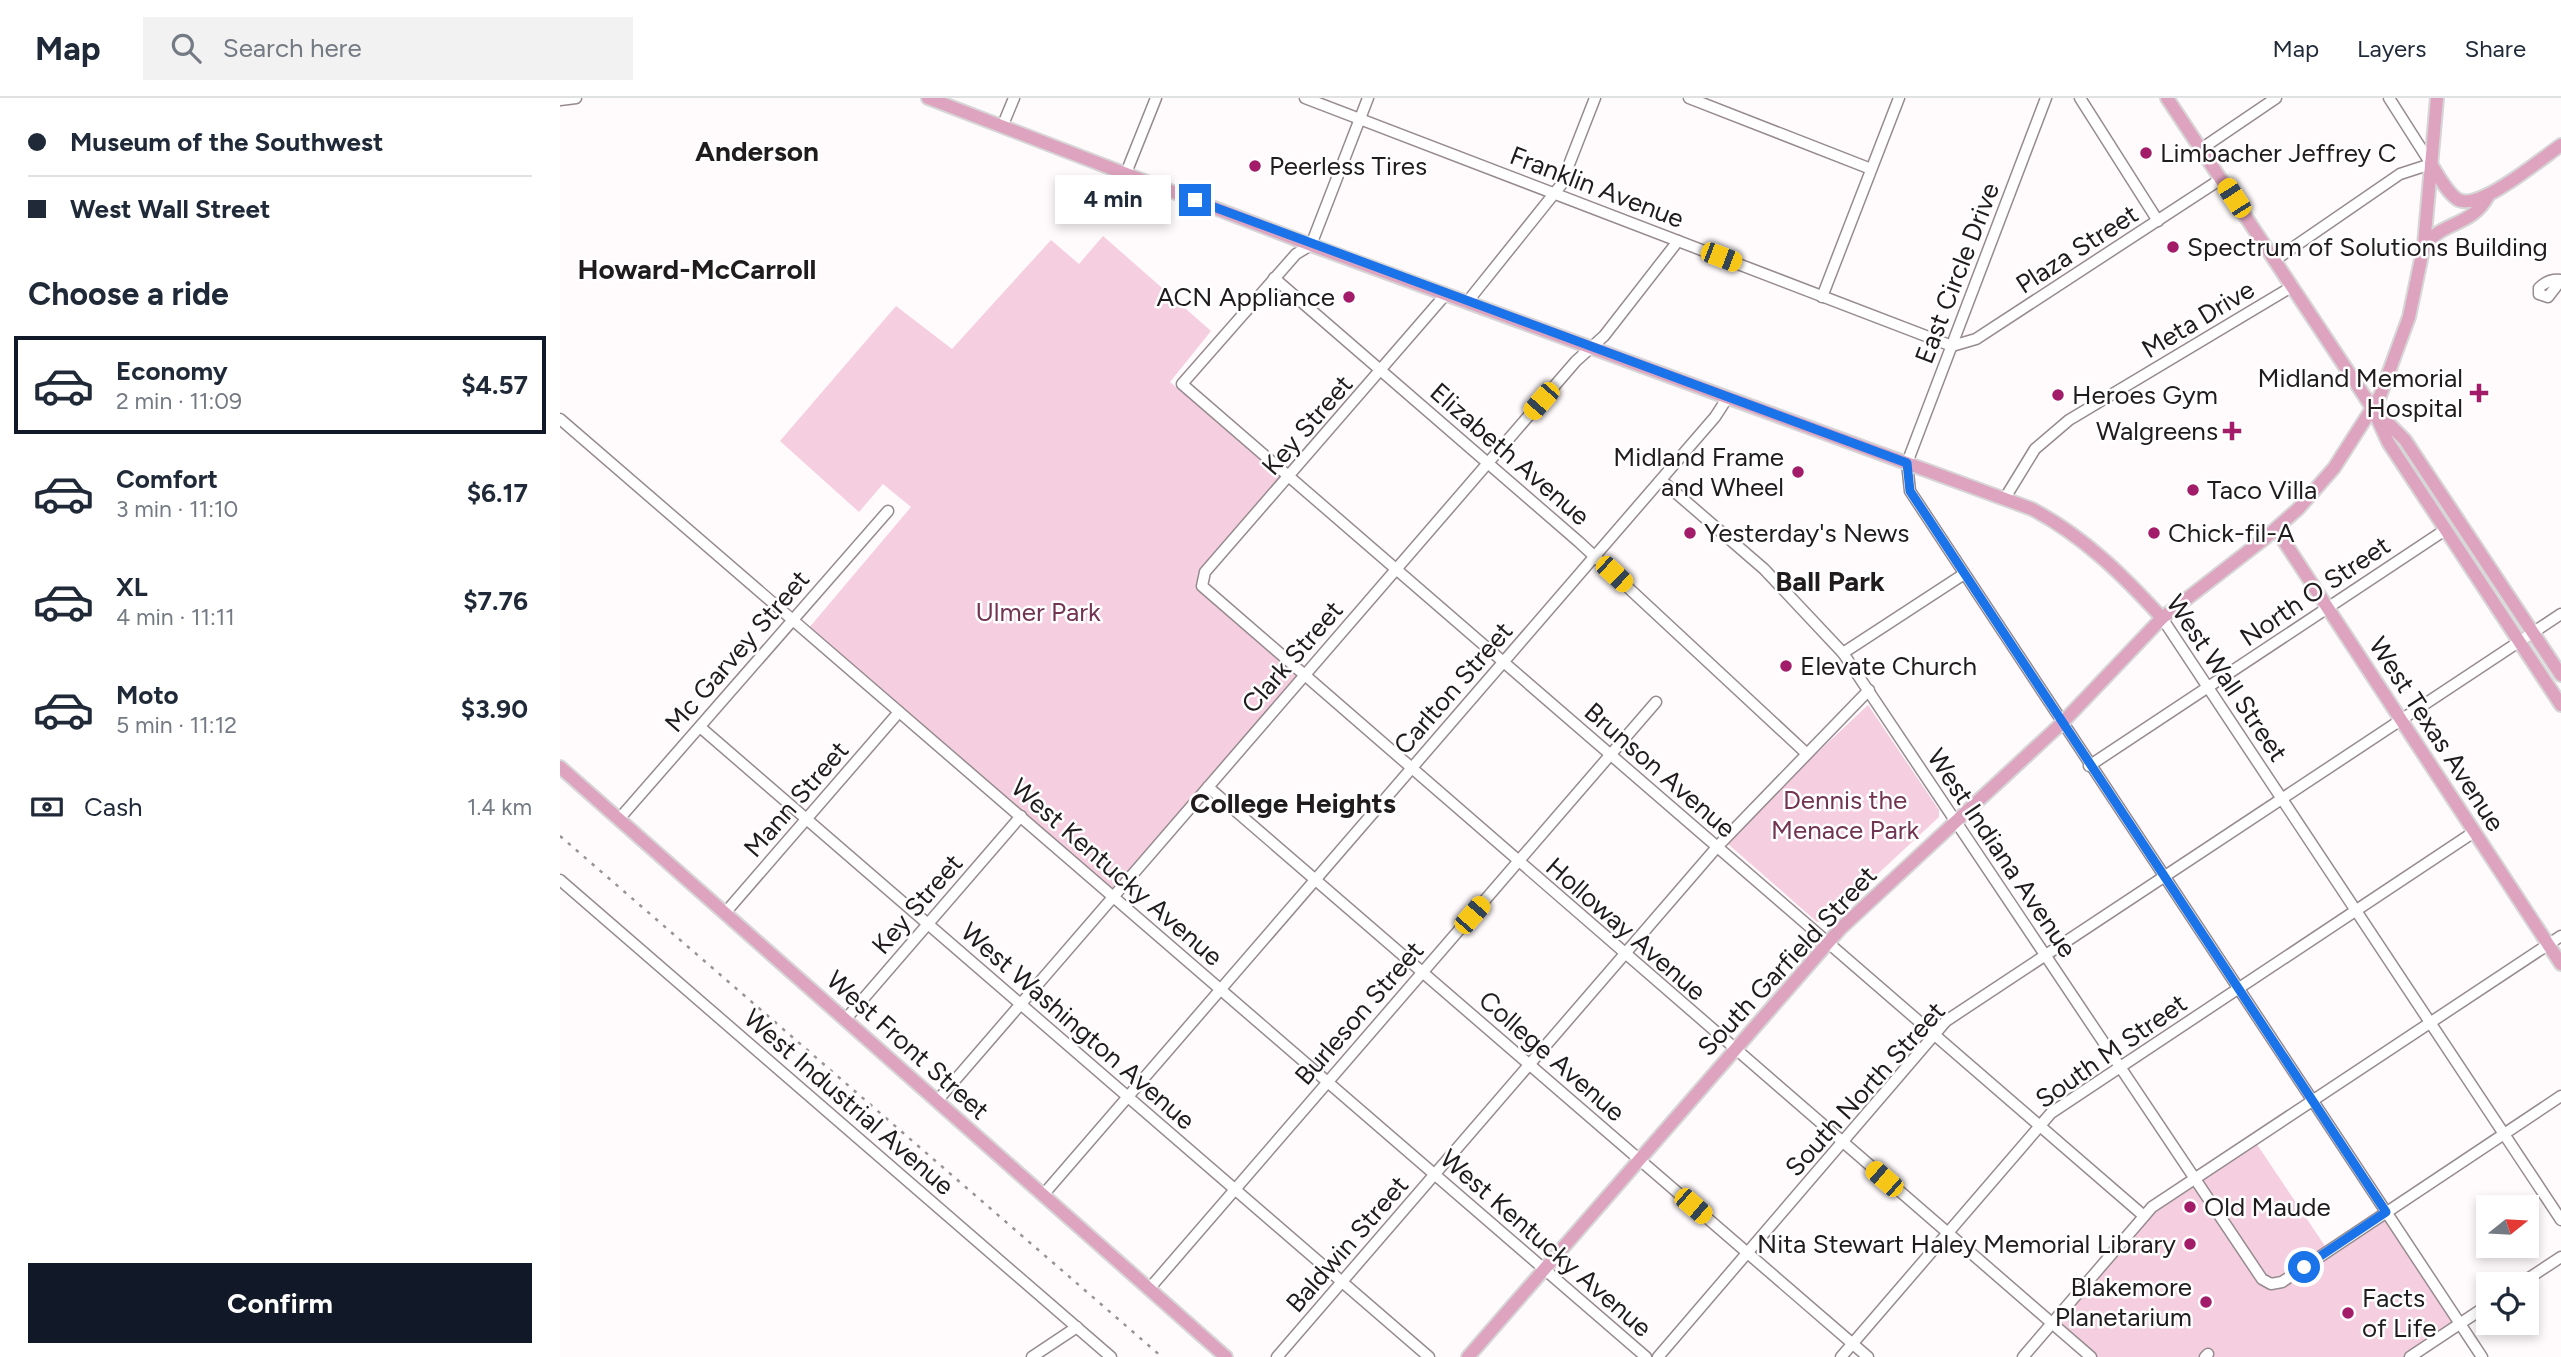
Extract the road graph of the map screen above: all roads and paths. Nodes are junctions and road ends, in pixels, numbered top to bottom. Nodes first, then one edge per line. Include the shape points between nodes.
1 (576, 98) edge
2 (928, 98) edge
3 (1014, 98) edge
4 (1156, 98) edge
5 (1305, 98) edge
6 (1368, 98) edge
7 (1595, 98) edge
8 (1689, 98) edge
9 (1899, 98) edge
10 (2046, 98) edge
11 (2080, 98) edge
12 (2167, 98) edge
13 (2276, 98) edge
14 (2389, 98) edge
15 (2437, 98) edge
16 (560, 100) edge
17 (1359, 119) junction
18 (1002, 127) junction
19 (2561, 145) edge
20 (2201, 149) junction
21 (2431, 164) junction
22 (1871, 169) junction
23 (1126, 173) junction
24 (2221, 179) junction
25 (1555, 194) junction
26 (2488, 196) junction
27 (2158, 221) junction
28 (1678, 241) junction
29 (1311, 245) junction
30 (2424, 245) junction
31 (2275, 260) junction
32 (1274, 278) junction
33 (2293, 286) junction
34 (1446, 294) junction
35 (1822, 297) junction
36 (1468, 301) junction
37 (1592, 346) junction
38 (1952, 346) junction
39 (1382, 370) junction
40 (1728, 397) junction
41 (2373, 409) junction
42 (560, 419) edge
43 (1488, 463) junction
44 (1907, 463) junction
45 (1289, 478) junction
46 (1661, 480) junction
47 (2005, 498) junction
48 (888, 511) dead end
49 (2276, 529) junction
50 (2445, 530) junction
51 (1595, 557) junction
52 (1396, 570) junction
53 (1964, 574) junction
54 (1201, 584) joint
55 (2327, 607) junction
56 (2561, 614) edge
57 (2162, 618) junction
58 (792, 619) junction
59 (2533, 632) junction
60 (2519, 642) junction
61 (1843, 653) junction
62 (1503, 663) junction
63 (2561, 675) edge
64 (1303, 677) junction
65 (2208, 687) junction
66 (1869, 690) junction
67 (1656, 702) dead end
68 (2561, 705) edge
69 (900, 712) junction
70 (2401, 720) junction
71 (2062, 723) junction
72 (700, 727) junction
73 (1806, 753) junction
74 (1610, 755) junction
75 (2090, 766) junction
76 (560, 767) edge
77 (1410, 769) junction
78 (1208, 787) junction
79 (2282, 800) junction
80 (1021, 817) junction
81 (619, 819) junction
82 (807, 819) junction
83 (1956, 821) junction
84 (2474, 832) junction
85 (1717, 848) junction
86 (1518, 862) junction
87 (2164, 878) junction
88 (560, 880) edge
89 (1315, 880) junction
90 (1113, 897) junction
91 (2356, 911) junction
92 (725, 913) junction
93 (928, 923) junction
94 (2561, 936) edge
95 (1828, 943) junction
96 (2548, 944) junction
97 (1625, 954) junction
98 (2046, 956) junction
99 (2561, 964) edge
100 (1423, 972) junction
101 (1221, 990) junction
102 (2238, 990) junction
103 (1020, 1004) junction
104 (845, 1020) junction
105 (2430, 1023) junction
106 (1935, 1035) junction
107 (1734, 1049) junction
108 (1530, 1065) junction
109 (2120, 1068) junction
110 (1328, 1083) junction
111 (2561, 1096) edge
112 (1128, 1097) junction
113 (937, 1101) junction
114 (2312, 1101) junction
115 (2039, 1126) junction
116 (2504, 1134) junction
117 (1842, 1143) junction
118 (1639, 1159) junction
119 (1435, 1175) junction
120 (2195, 1180) junction
121 (1235, 1189) junction
122 (1043, 1195) junction
123 (2386, 1212) junction
124 (2144, 1216) junction
125 (2561, 1220) edge
126 (1948, 1233) junction
127 (1748, 1253) junction
128 (2561, 1257) edge
129 (1544, 1269) junction
130 (2538, 1272) edge
131 (1343, 1282) junction
132 (1149, 1289) junction
133 (2476, 1313) edge
134 (2052, 1324) junction
135 (2460, 1324) junction
136 (1077, 1327) junction
137 (1853, 1344) junction
138 (1032, 1357) edge
139 (1111, 1357) edge
140 (1226, 1357) edge
141 (1277, 1357) edge
142 (1429, 1357) edge
143 (1468, 1357) edge
144 (1646, 1357) edge
145 (1658, 1357) edge
146 (1841, 1357) edge
147 (1868, 1357) edge
148 (2023, 1357) edge
149 (2091, 1357) edge
150 (2410, 1357) edge
151 (2482, 1357) edge

1 - 16 street
2 - 18 main road, West Wall Street
3 - 18 street
4 - 23 street
5 - 17 street, Franklin Avenue
6 - 17 street
7 - 25 street
8 - 22 street
9 - 22 street
10 - 38 street, East Circle Drive
11 - 27 street
12 - 20 main road
13 - 20 street
14 - 21 street
15 - 21 main road, South Garfield Street
17 - 25 street, Franklin Avenue
17 - 29 street
18 - 23 main road, West Wall Street
19 - 26 main road
20 - 24 main road
21 - 26 main road via 2459,201 2470,203
21 - 30 main road, South Garfield Street
21 - 31 street via 2400,174
22 - 35 street
23 - 29 main road, West Wall Street
24 - 27 street, Plaza Street
24 - 31 main road
25 - 28 street, Franklin Avenue
25 - 36 street
26 - 30 main road via 2480,211 2437,230
27 - 38 street, Plaza Street via 1976,339
28 - 35 street, Franklin Avenue
28 - 37 street, Clark Street
29 - 32 street
29 - 34 main road, West Wall Street
30 - 41 main road, South Garfield Street via 2403,335
31 - 33 main road
32 - 39 street, Elizabeth Avenue
32 - 45 street, Brunson Avenue via 1182,383
33 - 41 main road
33 - 47 street, Meta Drive via 2069,421 2035,449
34 - 36 main road, West Wall Street
34 - 39 street, Key Street
35 - 38 street, Franklin Avenue
36 - 37 main road, West Wall Street
37 - 40 main road, West Wall Street
37 - 43 street, Clark Street
38 - 44 street, East Circle Drive
39 - 43 street, Elizabeth Avenue
39 - 45 street, Key Street
40 - 44 main road, West Wall Street
40 - 46 street, Carlton Street
41 - 49 main road, South Garfield Street via 2334,468
41 - 50 main road via 2388,442
41 - 59 main road via 2405,440
42 - 58 street, West Kentucky Avenue
43 - 51 street, Elizabeth Avenue
43 - 52 street, Clark Street
44 - 47 main road, West Wall Street
44 - 53 street via 1910,491
45 - 52 street, Brunson Avenue
45 - 54 street, Key Street via 1205,572
46 - 51 street, Carlton Street
46 - 61 street, West Indiana Avenue via 1764,569
47 - 57 main road, West Wall Street via 2066,529 2127,580
48 - 58 street, Mc Garvey Street
49 - 55 main road, West Texas Avenue
49 - 57 main road, South Garfield Street
50 - 55 street, North O Street
50 - 60 main road
51 - 62 street, Carlton Street
51 - 73 street, Elizabeth Avenue
52 - 62 street, Brunson Avenue
52 - 64 street, Clark Street
53 - 61 street
53 - 71 street
54 - 64 street, Holloway Avenue
55 - 65 street, North O Street
55 - 70 main road, West Texas Avenue
56 - 59 street, South North Street
57 - 65 street, West Wall Street
57 - 71 main road, South Garfield Street
58 - 69 street, West Kentucky Avenue
58 - 72 street, Mc Garvey Street
59 - 60 street, South North Street
59 - 63 main road
60 - 68 main road
60 - 70 street, South North Street
61 - 66 street, West Indiana Avenue
62 - 74 street, Brunson Avenue
62 - 77 street, Carlton Street
64 - 77 street, Holloway Avenue
64 - 78 street, Clark Street
65 - 75 street, North O Street
65 - 79 street, West Wall Street
66 - 73 street, Baldwin Street
66 - 83 street, West Indiana Avenue
67 - 74 street, Burleson Street
69 - 80 street, West Kentucky Avenue
69 - 82 street, Mann Street
70 - 79 street, South North Street
70 - 84 main road, West Texas Avenue
71 - 75 street
71 - 83 main road, South Garfield Street
72 - 81 street, Mc Garvey Street
72 - 82 street, West Washington Avenue
73 - 85 street, Baldwin Street
74 - 85 street, Brunson Avenue
74 - 86 street, Burleson Street
75 - 87 street
76 - 81 main road, West Front Street
77 - 86 street, Holloway Avenue
77 - 89 street, Carlton Street
78 - 89 street, College Avenue
78 - 90 street, Clark Street
79 - 87 street, South North Street
79 - 91 street, West Wall Street
80 - 90 street, West Kentucky Avenue
80 - 93 street, Key Street
81 - 92 main road, West Front Street
82 - 92 street, Mann Street
82 - 93 street, West Washington Avenue
83 - 95 main road, South Garfield Street
83 - 98 street, West Indiana Avenue
84 - 91 street, South M Street
84 - 96 main road, West Texas Avenue
85 - 95 street, Brunson Avenue
85 - 97 street, Baldwin Street
86 - 97 street, Holloway Avenue
86 - 100 street, Burleson Street
87 - 98 street, South North Street
87 - 102 street
88 - 136 street, West Industrial Avenue
89 - 100 street, College Avenue
89 - 101 street, Carlton Street
90 - 101 street, West Kentucky Avenue
90 - 103 street, Clark Street
91 - 102 street, South M Street
91 - 105 street, West Wall Street
92 - 104 main road, West Front Street
93 - 103 street, West Washington Avenue
93 - 104 street, Key Street
94 - 96 street
95 - 106 street, Brunson Avenue
95 - 107 main road, South Garfield Street
96 - 99 main road, West Texas Avenue
96 - 105 street
97 - 107 street, Holloway Avenue
97 - 108 street, Baldwin Street
98 - 106 street, South North Street via 1946,1021
98 - 109 street, West Indiana Avenue
100 - 108 street, College Avenue
100 - 110 street, Burleson Street
101 - 110 street, West Kentucky Avenue
101 - 112 street, Carlton Street
102 - 109 street, South M Street
102 - 114 street
103 - 112 street, West Washington Avenue
103 - 113 street, Clark Street
104 - 113 main road, West Front Street
105 - 114 street
105 - 116 street, West Wall Street
106 - 115 street, Brunson Avenue
106 - 117 street, South North Street
107 - 117 street, Holloway Avenue
107 - 118 main road, South Garfield Street
108 - 118 street, College Avenue
108 - 119 street, Baldwin Street
109 - 115 street, South M Street via 2051,1113
109 - 120 street, West Indiana Avenue
110 - 119 street, West Kentucky Avenue
110 - 121 street, Burleson Street
111 - 116 street
112 - 121 street, West Washington Avenue
112 - 122 street, Carlton Street
113 - 122 main road, West Front Street
114 - 120 street
114 - 123 street
115 - 124 street, Brunson Avenue
115 - 126 street, South M Street
116 - 123 street
116 - 125 street, West Wall Street
117 - 126 street, Holloway Avenue
117 - 127 street, South North Street
118 - 127 street, College Avenue
118 - 129 main road, South Garfield Street
119 - 129 street, West Kentucky Avenue
119 - 131 street, Baldwin Street
120 - 123 street, West Indiana Avenue via 2268,1283 2282,1282
120 - 124 street
121 - 131 street, West Washington Avenue
121 - 132 street, Burleson Street
122 - 132 main road, West Front Street
123 - 135 street
124 - 134 street
126 - 134 street, Holloway Avenue
126 - 137 street, South M Street
127 - 137 street, College Avenue
127 - 145 street, South North Street
128 - 130 street
129 - 143 main road, South Garfield Street
129 - 144 street, West Kentucky Avenue
131 - 141 street, Baldwin Street
131 - 142 street, West Washington Avenue
132 - 140 main road, West Front Street
133 - 135 street
134 - 148 street
134 - 149 street, Holloway Avenue
135 - 150 street
135 - 151 street
136 - 138 street
136 - 139 street, West Industrial Avenue
137 - 146 street, South M Street
137 - 147 street, College Avenue

